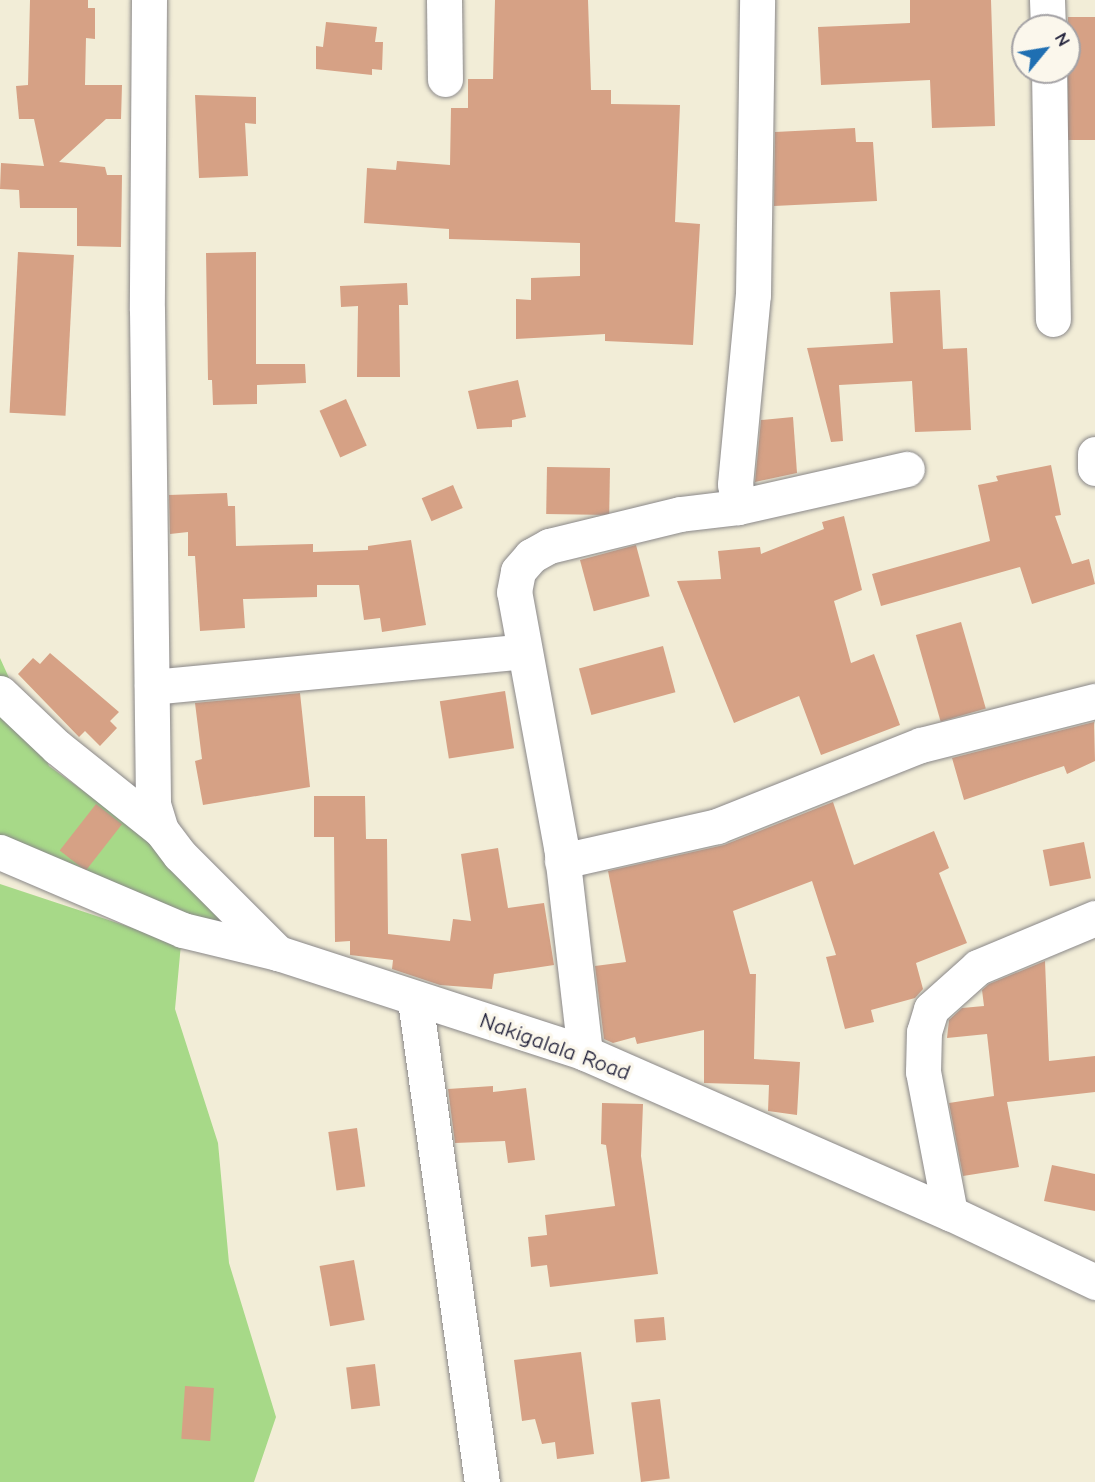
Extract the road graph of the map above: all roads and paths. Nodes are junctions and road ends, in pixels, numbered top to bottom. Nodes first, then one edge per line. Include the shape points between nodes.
1 (149, 0) edge
2 (444, 0) edge
3 (757, 0) edge
4 (445, 79) dead end
5 (1049, 84) edge
6 (1053, 319) dead end
7 (1095, 454) edge
8 (1095, 468) edge
9 (907, 470) dead end
10 (738, 507) junction
11 (523, 651) junction
12 (152, 687) junction
13 (0, 693) edge
14 (1095, 701) edge
15 (161, 830) junction
16 (0, 852) edge
17 (562, 862) junction
18 (1095, 918) edge
19 (278, 953) junction
20 (415, 1000) junction
21 (585, 1053) junction
22 (950, 1213) junction
23 (1095, 1282) edge
24 (482, 1482) edge

1 - 12 street
2 - 4 street
3 - 10 street via 753,295 735,485
5 - 6 street
7 - 8 street
9 - 10 street
10 - 11 street via 619,527 550,546 531,556 518,571 514,592
11 - 12 street
11 - 17 street
12 - 15 street via 153,804
13 - 15 street via 57,747
14 - 17 street via 921,745 717,826
15 - 19 street
16 - 19 street, Nakigalala Road via 183,930
17 - 21 street
18 - 22 street via 978,967 931,1009 924,1032 923,1072
19 - 20 street, Nakigalala Road
20 - 21 street, Nakigalala Road
20 - 24 street
21 - 22 street, Nakigalala Road
22 - 23 street, Nakigalala Road

